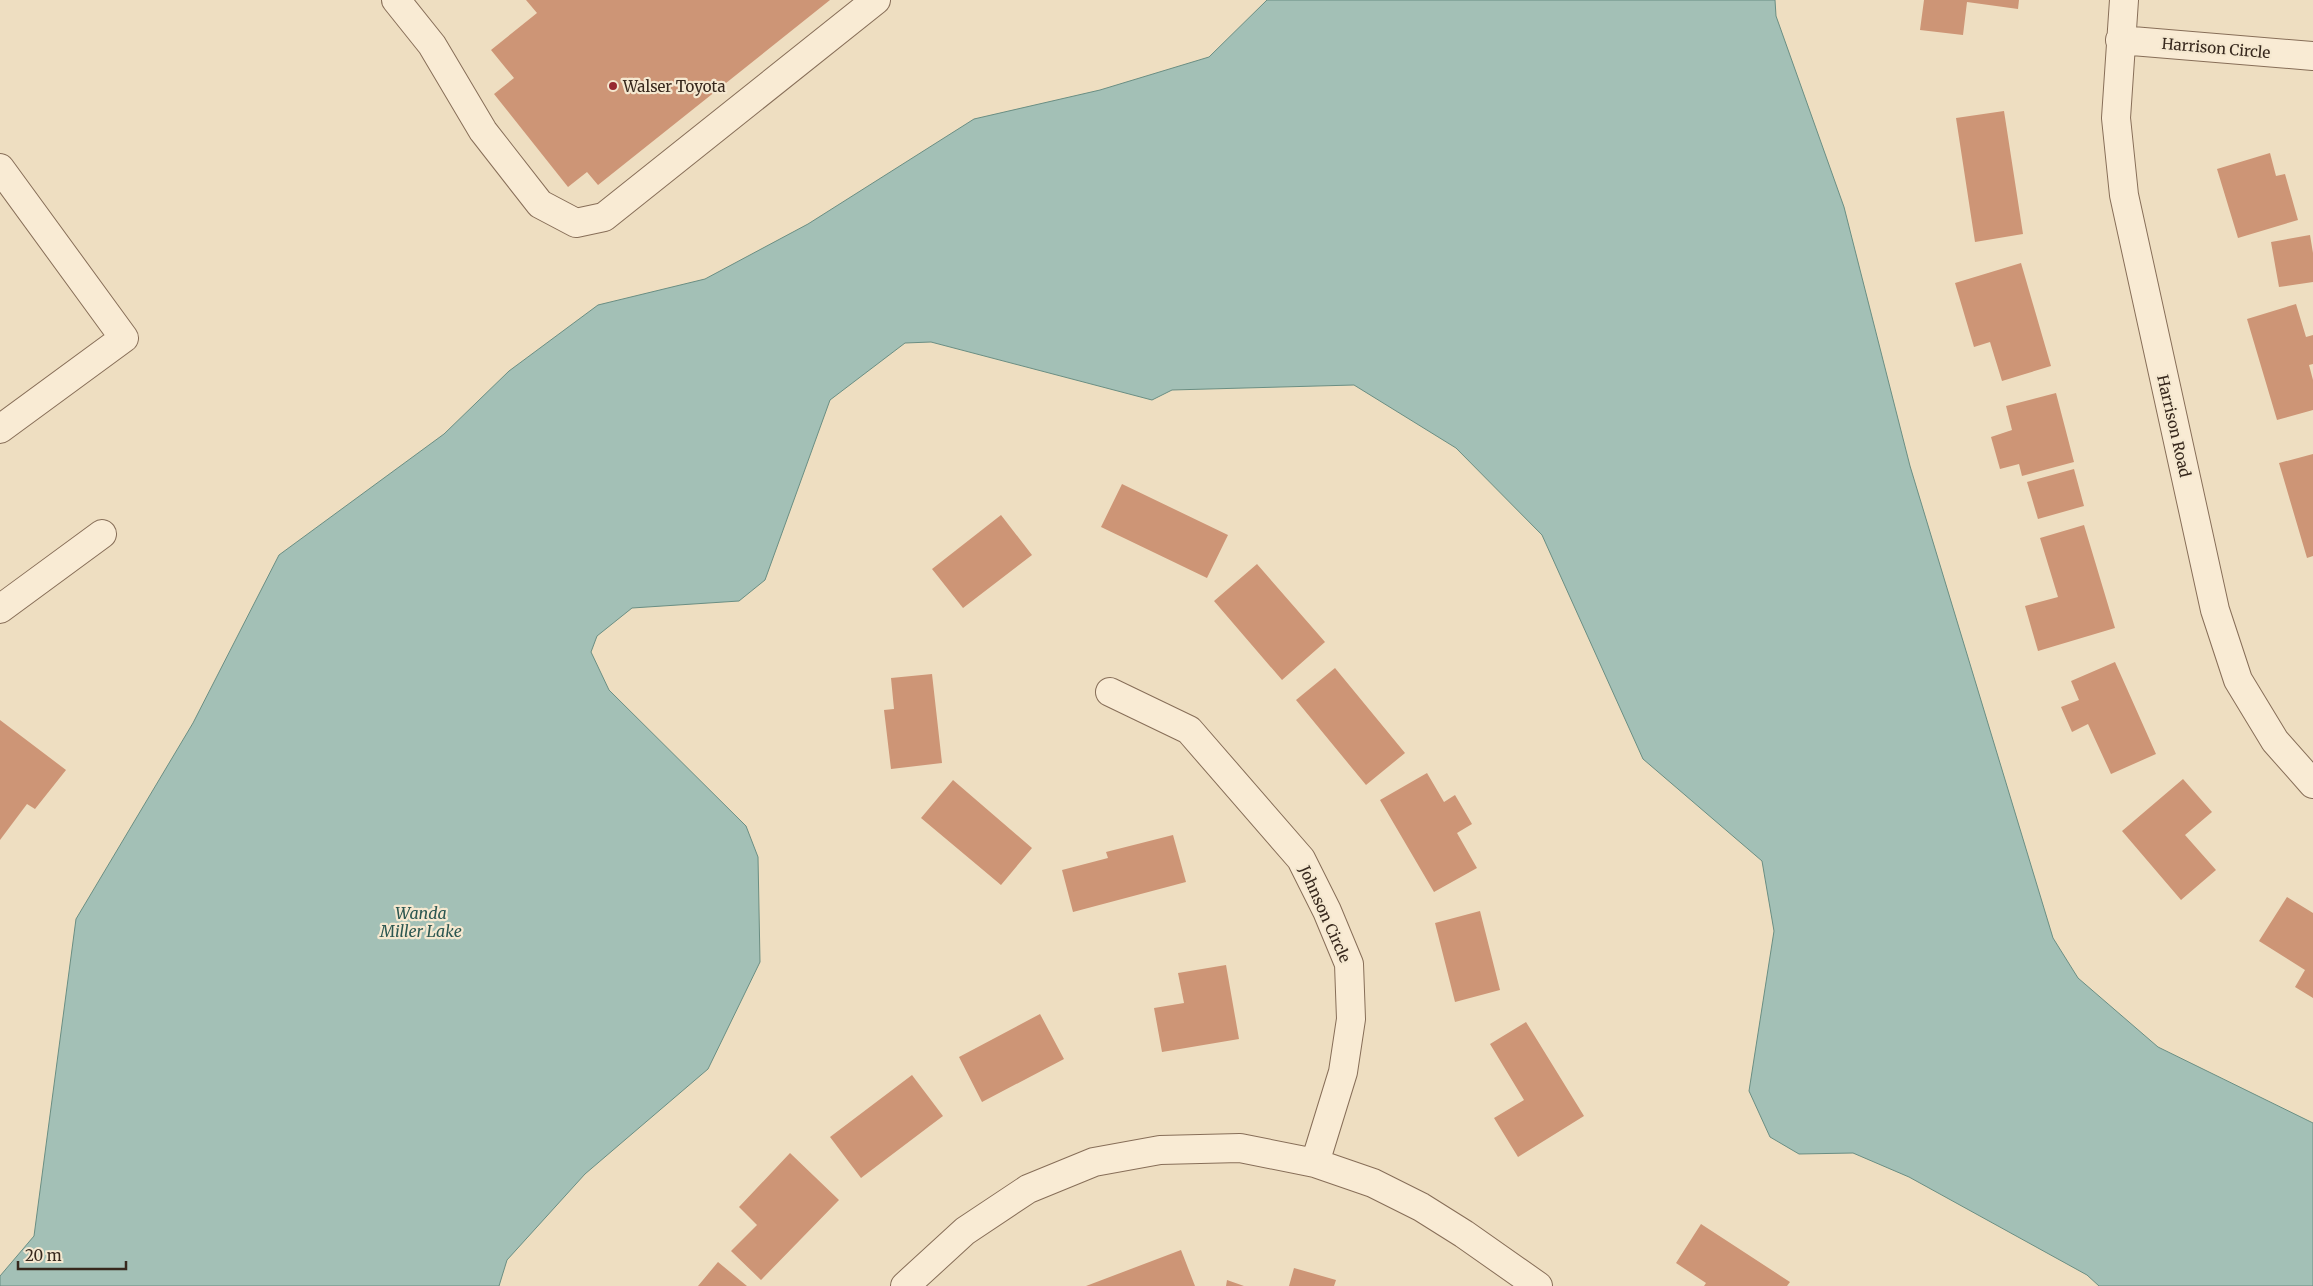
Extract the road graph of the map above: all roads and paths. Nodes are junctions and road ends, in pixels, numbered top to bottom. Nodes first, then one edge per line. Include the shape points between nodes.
1 (396, 0) edge
2 (876, 0) edge
3 (2124, 0) edge
4 (2120, 40) junction
5 (2313, 56) edge
6 (4, 181) edge
7 (0, 429) edge
8 (102, 534) dead end
9 (0, 608) edge
10 (1110, 692) dead end
11 (2313, 784) edge
12 (1314, 1163) junction
13 (905, 1286) edge
14 (1538, 1286) edge

1 - 2 street via 432,45 483,131 540,204 576,223 604,217
3 - 4 street, Harrison Road
4 - 5 street, Harrison Circle
4 - 11 street, Harrison Road via 2116,118 2124,195 2215,610 2238,680 2275,741
6 - 7 street via 124,338
8 - 9 street
10 - 12 street, Johnson Circle via 1189,730 1301,859 1327,911 1349,964 1351,1019 1343,1072
12 - 13 street via 1240,1148 1160,1150 1094,1162 1028,1190 965,1231
12 - 14 street via 1373,1183 1421,1206

